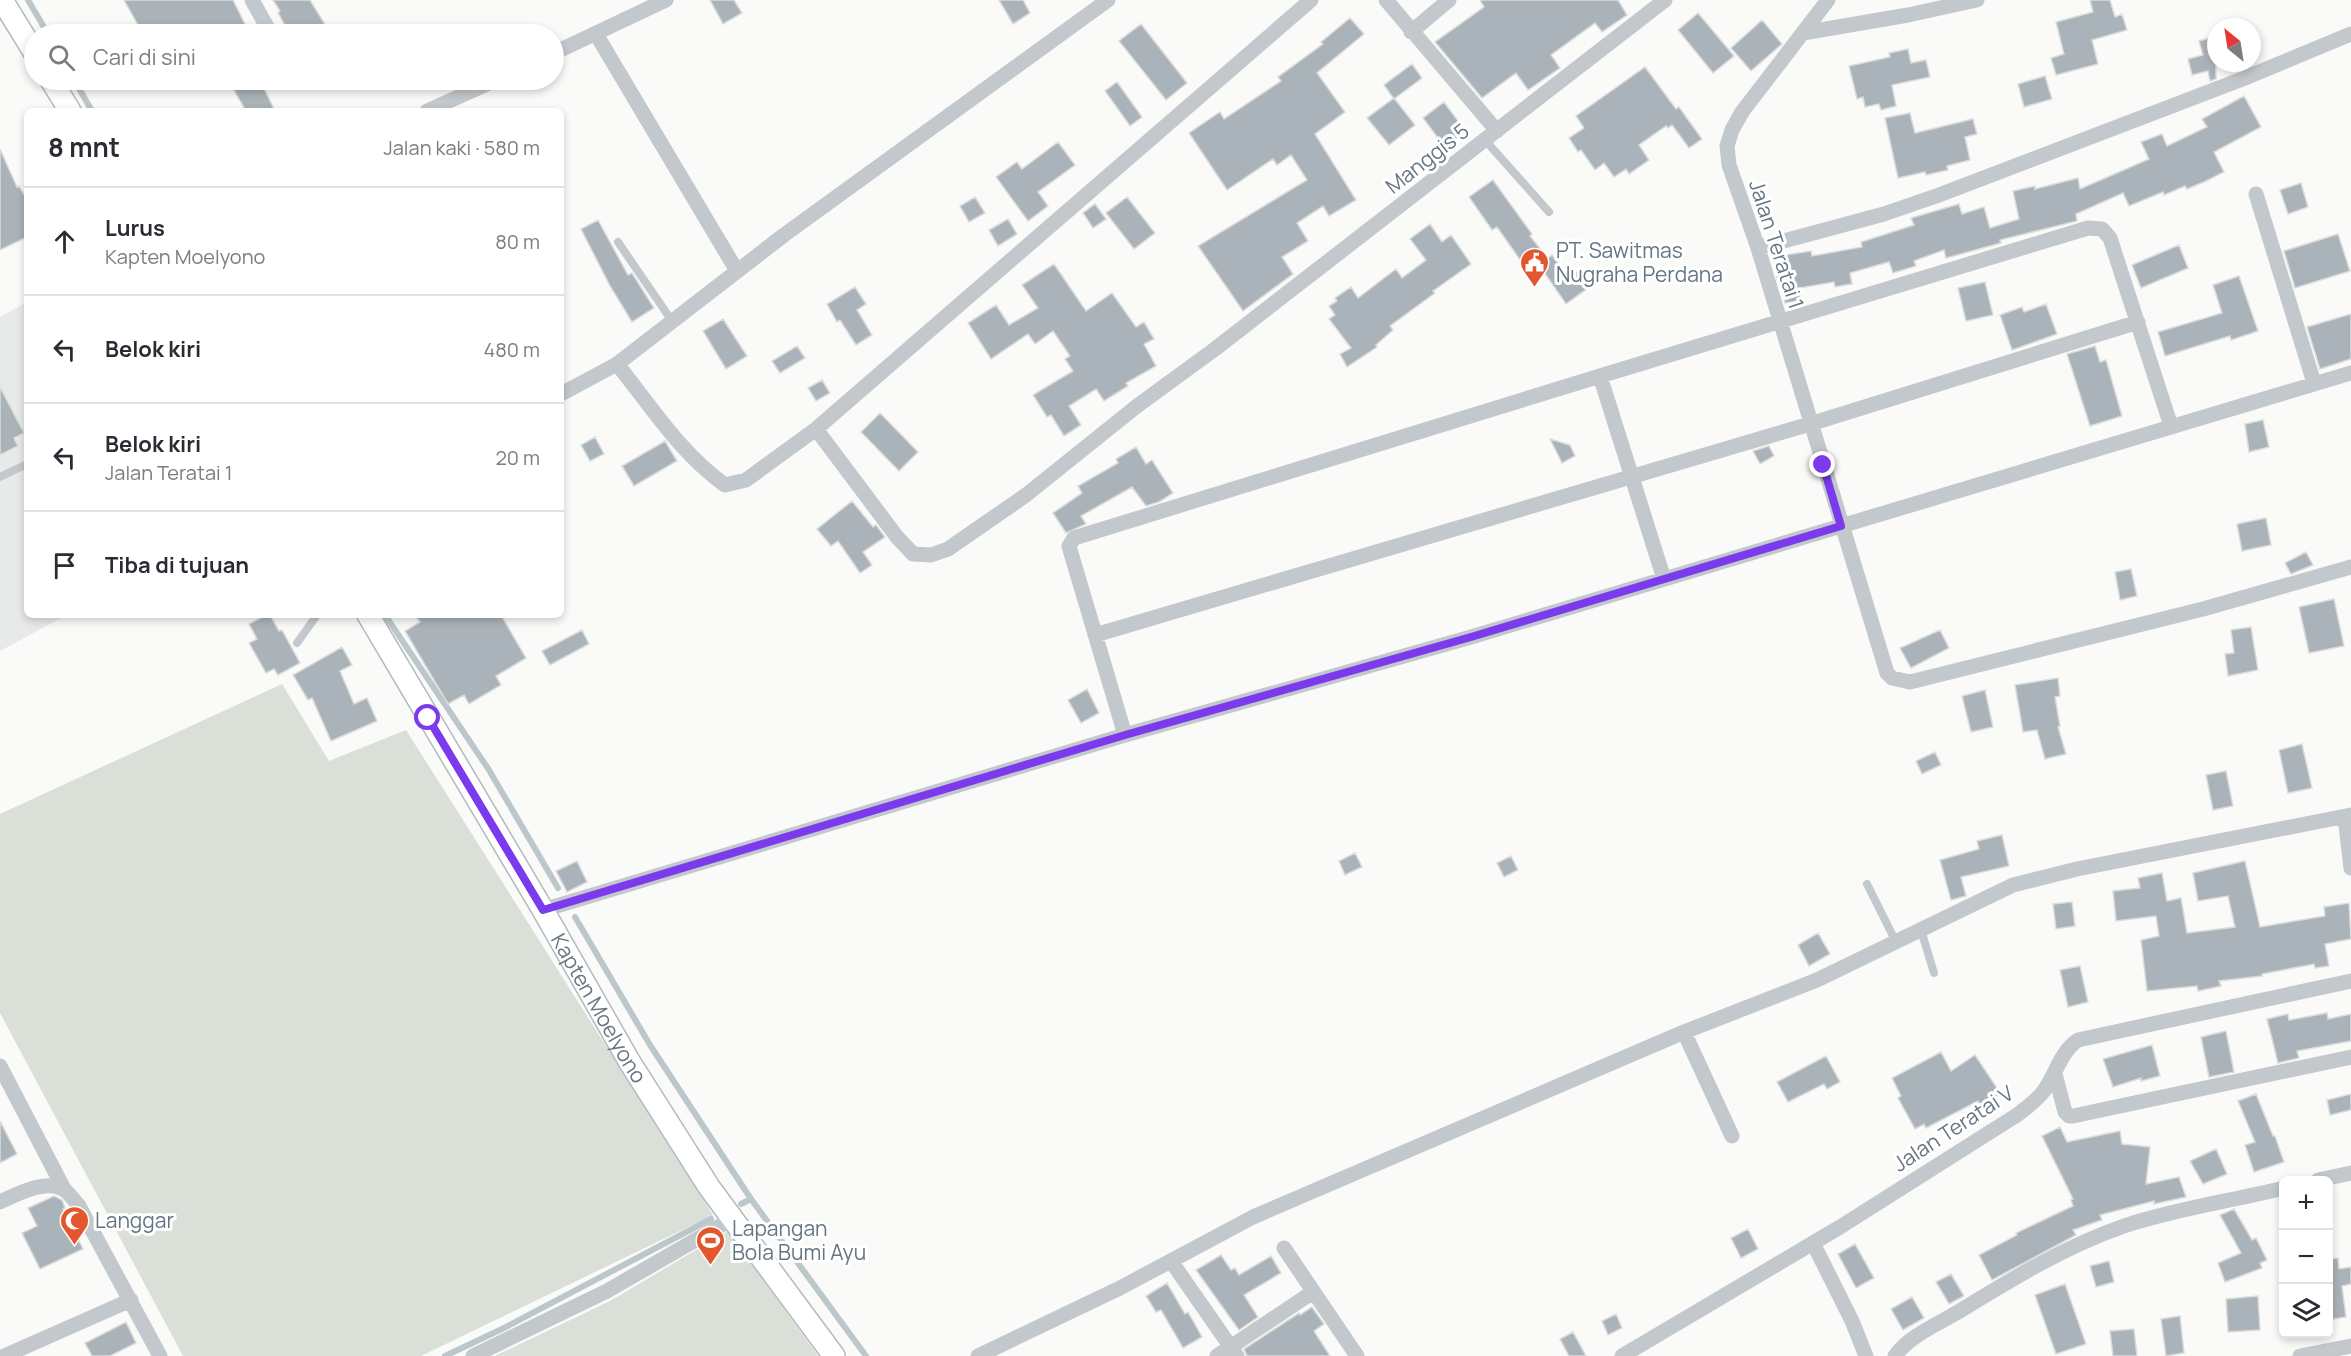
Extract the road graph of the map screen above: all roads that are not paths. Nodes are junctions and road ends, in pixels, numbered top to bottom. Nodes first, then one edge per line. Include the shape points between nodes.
1 (252, 0) edge
2 (666, 0) edge
3 (1107, 0) edge
4 (1311, 0) edge
5 (1386, 0) edge
6 (1449, 0) edge
7 (1665, 0) edge
8 (1828, 0) edge
9 (1977, 0) edge
10 (3, 6) edge
11 (265, 24) edge
12 (1411, 32) junction
13 (1803, 33) junction
14 (596, 34) junction
15 (2351, 34) edge
16 (24, 37) edge
17 (564, 48) edge
18 (57, 90) edge
19 (479, 90) edge
20 (452, 106) edge
21 (68, 108) edge
22 (1491, 135) junction
23 (2256, 194) dead end
24 (1549, 212) dead end
25 (618, 242) dead end
26 (1758, 248) junction
27 (737, 271) junction
28 (672, 321) junction
29 (1780, 322) junction
30 (2138, 322) junction
31 (617, 364) junction
32 (2351, 373) edge
33 (1600, 376) junction
34 (2314, 384) junction
35 (564, 392) edge
36 (1810, 424) junction
37 (2171, 426) junction
38 (816, 429) junction
39 (24, 465) edge
40 (1632, 476) junction
41 (0, 477) edge
42 (1841, 526) junction
43 (2351, 567) edge
44 (1664, 579) junction
45 (315, 618) edge
46 (370, 618) edge
47 (1095, 635) junction
48 (297, 643) dead end
49 (1125, 735) junction
50 (2348, 816) edge
51 (2351, 868) edge
52 (1867, 884) dead end
53 (543, 910) junction
54 (1921, 930) junction
55 (1896, 942) junction
56 (1934, 973) dead end
57 (2351, 981) edge
58 (1684, 1032) junction
59 (2351, 1057) edge
60 (0, 1066) edge
61 (2055, 1074) junction
62 (1732, 1136) dead end
63 (2351, 1173) edge
64 (2333, 1177) edge
65 (64, 1189) junction
66 (2279, 1189) edge
67 (0, 1202) edge
68 (732, 1219) junction
69 (1813, 1243) junction
70 (1284, 1248) dead end
71 (1171, 1261) junction
72 (1313, 1292) junction
73 (131, 1300) junction
74 (2351, 1346) edge
75 (1234, 1351) edge
76 (4, 1356) edge
77 (160, 1356) edge
78 (473, 1356) edge
79 (834, 1356) edge
80 (978, 1356) edge
81 (1217, 1356) edge
82 (1357, 1356) edge
83 (1622, 1356) edge
84 (1866, 1356) edge
85 (1895, 1356) edge
86 (2300, 1356) edge

1 - 11 street
2 - 14 street
3 - 27 street
4 - 38 street
5 - 12 street
6 - 12 street
7 - 22 street, Manggis 5
8 - 13 street, Jalan Teratai 1
9 - 13 street
10 - 16 street
12 - 22 street
13 - 26 street, Jalan Teratai 1 via 1742,112 1726,146
14 - 17 street
14 - 27 street
15 - 26 street via 1939,195
18 - 21 street
19 - 20 street
22 - 24 lane
22 - 38 street, Manggis 5 via 1018,502 948,549 931,555 913,554
23 - 34 street
25 - 28 lane
26 - 29 street, Jalan Teratai 1
27 - 28 street
28 - 31 street
29 - 30 street via 2096,227 2110,238
29 - 33 street
29 - 36 street, Jalan Teratai 1
30 - 36 street
30 - 37 street
31 - 35 street
31 - 38 street via 687,452 725,485 746,480
32 - 34 street
33 - 40 street
33 - 47 street via 1074,538 1070,542 1071,553
34 - 37 street
36 - 40 street
36 - 42 street, Jalan Teratai 1
37 - 42 street
39 - 41 lane
40 - 44 street
40 - 47 street
42 - 43 street, Jalan Teratai 1 via 1884,667 1892,678 1904,682 2203,609
42 - 44 street
44 - 49 street
45 - 48 lane
46 - 53 street, Kapten Moelyono
47 - 49 street
49 - 53 street
50 - 51 street
50 - 54 street via 2028,880
52 - 55 lane
53 - 68 street, Kapten Moelyono via 629,1061
54 - 55 street
54 - 56 lane
55 - 58 street via 1817,980
57 - 61 street, Jalan Teratai V via 2078,1040 2070,1046
58 - 62 street
58 - 71 street via 1253,1217
59 - 61 street via 2073,1116 2065,1112
60 - 65 street
61 - 69 street, Jalan Teratai V via 2042,1094 2017,1115
63 - 64 street
65 - 67 street via 46,1186
65 - 73 street via 79,1206
66 - 85 street via 2139,1222 2104,1235 1978,1300 1907,1344
68 - 78 street via 607,1291
68 - 79 street, Kapten Moelyono
69 - 83 street, Jalan Teratai V
69 - 84 street
70 - 72 street
71 - 75 street
71 - 80 street
72 - 75 street
72 - 82 street
73 - 76 street
73 - 77 street
74 - 86 street
75 - 81 street

